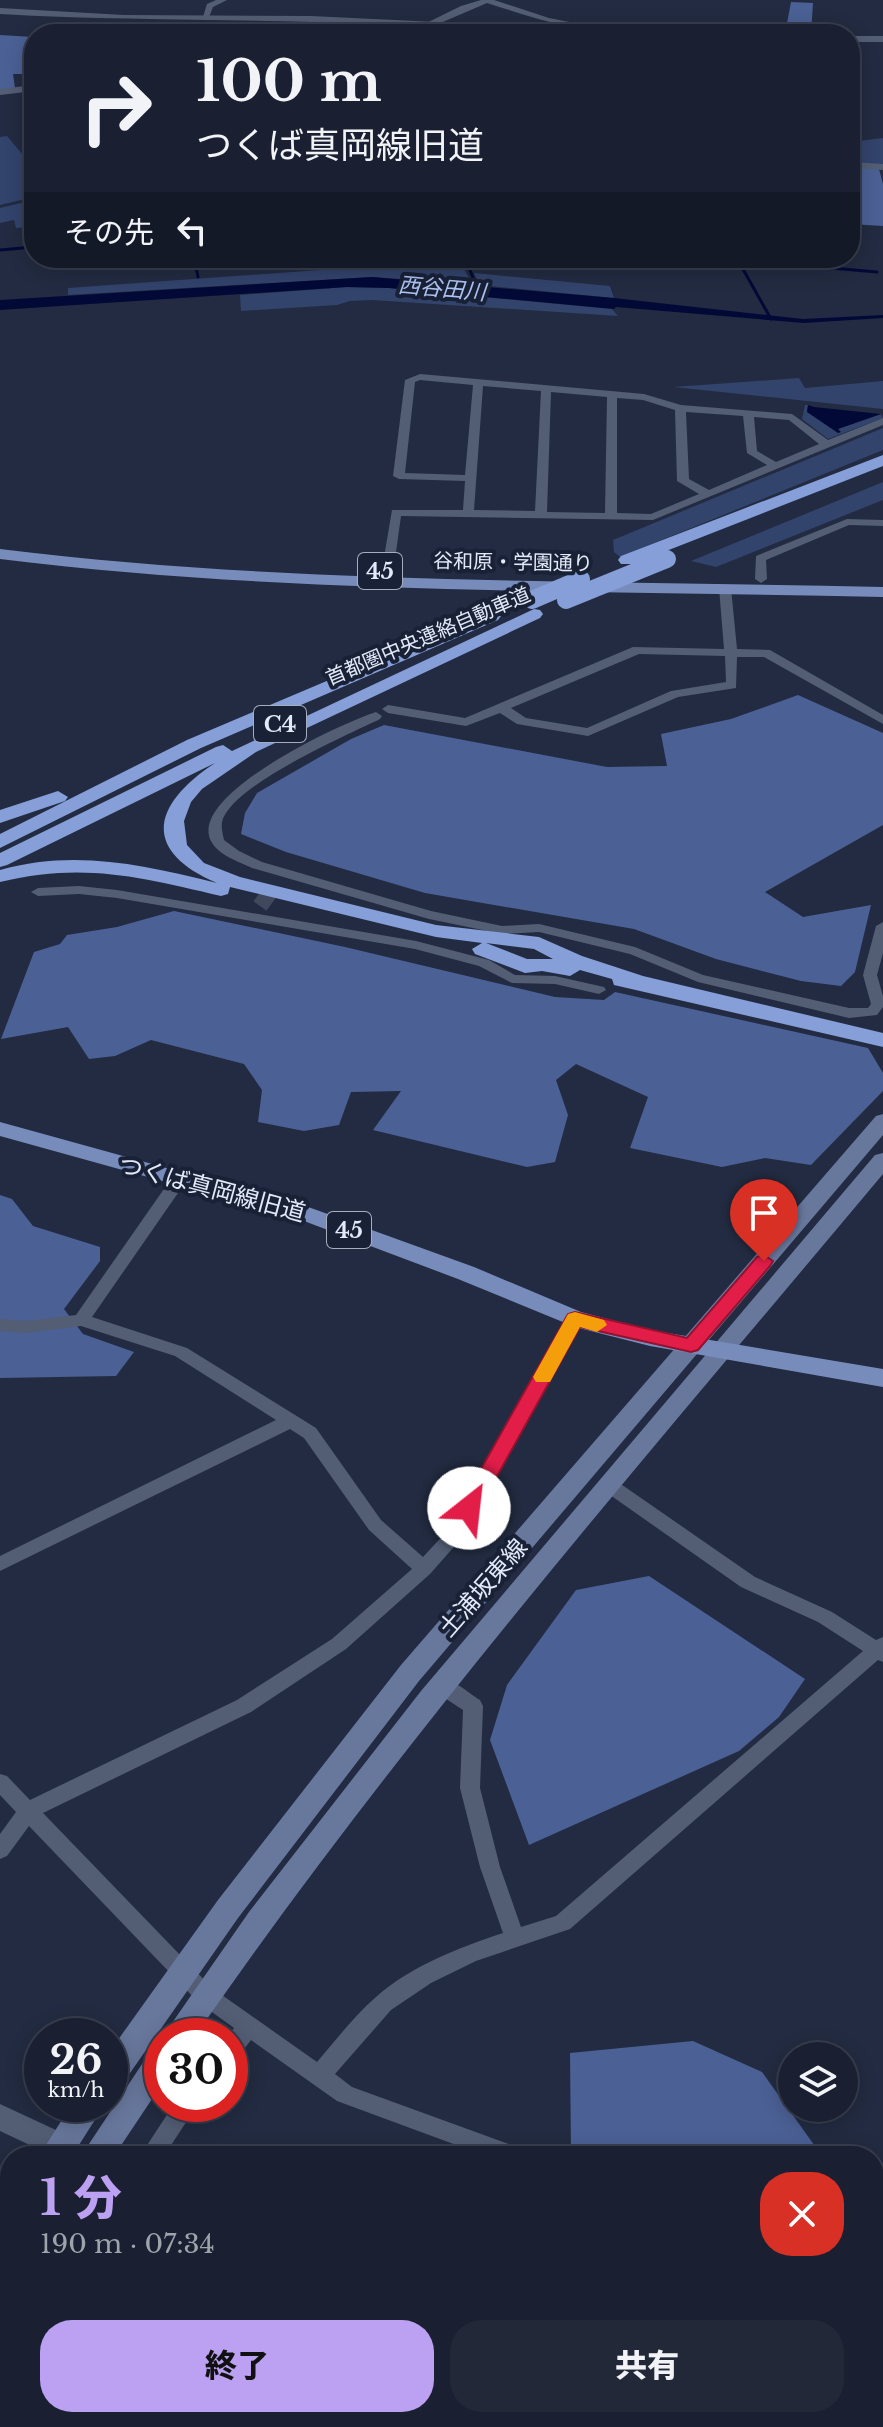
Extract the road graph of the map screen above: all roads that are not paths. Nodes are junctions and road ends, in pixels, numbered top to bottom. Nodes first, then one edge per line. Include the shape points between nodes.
1 (223, 0) edge
2 (488, 0) edge
3 (0, 11) edge
4 (205, 18) junction
5 (391, 24) edge
6 (428, 24) edge
7 (570, 24) edge
8 (860, 39) edge
9 (883, 39) edge
10 (24, 89) edge
11 (0, 92) edge
12 (860, 166) edge
13 (883, 167) edge
14 (478, 383) junction
15 (546, 389) junction
16 (612, 395) junction
17 (680, 408) junction
18 (748, 413) junction
19 (883, 421) edge
20 (828, 445) junction
21 (883, 460) edge
22 (776, 466) junction
23 (883, 473) edge
24 (470, 478) junction
25 (709, 494) junction
26 (468, 513) junction
27 (541, 515) junction
28 (611, 516) junction
29 (883, 523) edge
30 (0, 547) edge
31 (0, 554) edge
32 (387, 576) junction
33 (761, 579) junction
34 (883, 582) edge
35 (725, 588) junction
36 (883, 592) edge
37 (533, 607) junction
38 (731, 653) junction
39 (288, 702) junction
40 (501, 708) junction
41 (883, 720) edge
42 (0, 817) edge
43 (0, 842) edge
44 (0, 861) edge
45 (284, 872) junction
46 (0, 876) edge
47 (273, 887) tunnel mouth
48 (38, 892) dead end
49 (260, 906) tunnel mouth
50 (251, 919) junction
51 (883, 926) edge
52 (636, 981) junction
53 (599, 990) dead end
54 (883, 1040) edge
55 (883, 1121) edge
56 (0, 1129) edge
57 (883, 1160) edge
58 (179, 1180) junction
59 (575, 1319) junction
60 (81, 1320) junction
61 (0, 1325) edge
62 (691, 1345) junction
63 (724, 1350) junction
64 (883, 1378) edge
65 (292, 1420) junction
66 (609, 1485) junction
67 (0, 1564) edge
68 (424, 1569) junction
69 (882, 1650) edge
70 (441, 1685) junction
71 (0, 1782) edge
72 (29, 1810) junction
73 (0, 1850) edge
74 (515, 1938) junction
75 (182, 1973) junction
76 (205, 1995) junction
77 (190, 2018) edge
78 (249, 2026) joint
79 (128, 2050) edge
80 (318, 2077) junction
81 (144, 2085) edge
82 (0, 2117) edge
83 (77, 2122) edge
84 (175, 2122) edge
85 (49, 2146) edge
86 (61, 2146) edge
87 (103, 2146) edge
88 (158, 2146) edge
89 (487, 2146) edge

1 - 4 street via 210,6
2 - 6 street
2 - 7 street
3 - 4 street
4 - 5 street
8 - 9 street
10 - 11 street
12 - 13 street
14 - 15 street
14 - 24 street
14 - 24 street via 410,380 399,476
15 - 16 street
15 - 27 street
16 - 17 street via 644,397
16 - 28 street
17 - 18 street
17 - 25 street via 683,481
18 - 20 street via 792,417
18 - 22 street via 752,453
19 - 20 street
20 - 22 street
21 - 37 highway, 首都圏中央連絡自動車道 / C4, bridge via 627,560
22 - 25 street
23 - 37 highway, 首都圏中央連絡自動車道 / C4, bridge via 566,600
24 - 26 street
25 - 28 street via 653,517
26 - 27 street
26 - 32 street via 396,512
27 - 28 street
29 - 33 street via 847,522 760,558
30 - 32 main road, 谷和原・学園通り / 45
31 - 32 main road, 谷和原・学園通り / 45 via 106,567
32 - 33 main road, 谷和原・学園通り / 45
32 - 35 main road, 谷和原・学園通り / 45
33 - 34 main road, 谷和原・学園通り / 45
35 - 36 main road, 谷和原・学園通り / 45
35 - 38 street
37 - 39 highway, 首都圏中央連絡自動車道 / C4
37 - 44 highway, 首都圏中央連絡自動車道 / C4
37 - 52 highway via 218,767 182,801 174,821 177,845 197,867 233,882 436,931 539,943
38 - 40 street via 637,650
38 - 40 street via 732,685 675,694 588,732 522,721
38 - 41 street via 766,653
39 - 42 highway via 194,735
39 - 43 highway, 首都圏中央連絡自動車道 / C4
40 - 45 street via 466,722 382,712 252,779 222,808 214,831 232,853
45 - 47 street
45 - 51 street via 429,915 502,930 539,928 635,951 698,978 849,1013 872,1012 878,1004 870,975
46 - 52 highway via 48,864 125,868 433,935 525,966 542,964
48 - 50 street via 117,894
49 - 50 street
50 - 53 street via 416,945 484,963 512,979 555,980
52 - 54 highway
55 - 62 main road, 土浦坂東線
56 - 58 main road, つくば真岡線旧道 / 45
57 - 63 main road, 土浦坂東線
58 - 59 main road, つくば真岡線旧道 / 45 via 303,1213
58 - 60 street
59 - 62 main road, つくば真岡線旧道 / 45
59 - 68 street via 454,1535
60 - 61 street
60 - 65 street via 181,1352
62 - 63 main road, つくば真岡線旧道 / 45
62 - 75 main road, 土浦坂東線 via 410,1673
63 - 64 main road, つくば真岡線旧道 / 45
63 - 66 main road, 土浦坂東線
65 - 67 street
65 - 68 street via 310,1433 375,1525
66 - 69 street via 748,1582
66 - 70 main road, 土浦坂東線
68 - 72 street via 339,1644 244,1706
69 - 74 street via 563,1923
70 - 74 street via 473,1706 470,1788
70 - 76 main road, 土浦坂東線
71 - 72 street
72 - 73 street
72 - 75 street
74 - 80 street via 415,1980 382,2005
75 - 76 street
75 - 79 main road, 土浦坂東線
76 - 77 main road, 土浦坂東線
76 - 78 street
78 - 80 street
80 - 89 street via 345,2094
81 - 87 main road
82 - 85 street
83 - 86 main road
84 - 88 street

